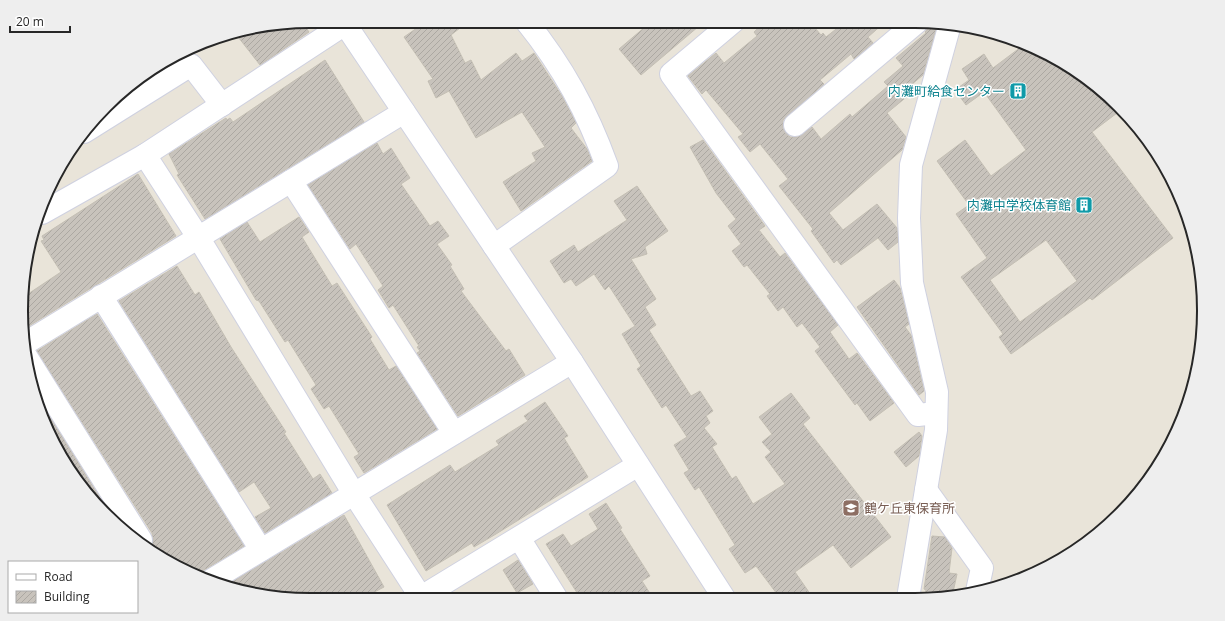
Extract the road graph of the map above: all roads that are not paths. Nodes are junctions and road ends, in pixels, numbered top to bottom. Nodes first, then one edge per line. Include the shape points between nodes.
1 (337, 28) edge
2 (347, 28) edge
3 (532, 28) edge
4 (726, 28) edge
5 (910, 28) edge
6 (948, 30) edge
7 (187, 60) edge
8 (222, 106) junction
9 (404, 112) junction
10 (104, 118) edge
11 (796, 125) dead end
12 (145, 154) junction
13 (291, 181) junction
14 (47, 209) edge
15 (198, 237) junction
16 (494, 246) junction
17 (101, 296) junction
18 (30, 340) edge
19 (572, 362) junction
20 (34, 368) edge
21 (936, 413) junction
22 (454, 433) junction
23 (638, 465) junction
24 (926, 490) junction
25 (354, 494) junction
26 (135, 532) edge
27 (519, 538) junction
28 (261, 550) junction
29 (982, 568) junction
30 (216, 576) edge
31 (993, 582) edge
32 (978, 586) edge
33 (418, 593) edge
34 (429, 593) edge
35 (554, 593) edge
36 (721, 593) edge
37 (909, 593) edge

1 - 8 street
2 - 9 street
3 - 16 street via 568,80 595,131 608,166
4 - 21 street via 671,74 918,415
5 - 11 street
6 - 21 street via 911,165 909,218 912,283 937,392
7 - 8 street
7 - 10 street
8 - 12 street
9 - 13 street
9 - 16 street
12 - 14 street
12 - 15 street
13 - 15 street
13 - 22 street
15 - 17 street
15 - 25 street
16 - 19 street
17 - 18 street
17 - 28 street
19 - 22 street
19 - 23 street
20 - 26 street
21 - 24 street via 936,430
22 - 25 street
23 - 27 street
23 - 36 street
24 - 29 street
24 - 37 street
25 - 28 street
25 - 33 street
27 - 34 street
27 - 35 street
28 - 30 street
29 - 31 street
29 - 32 street

